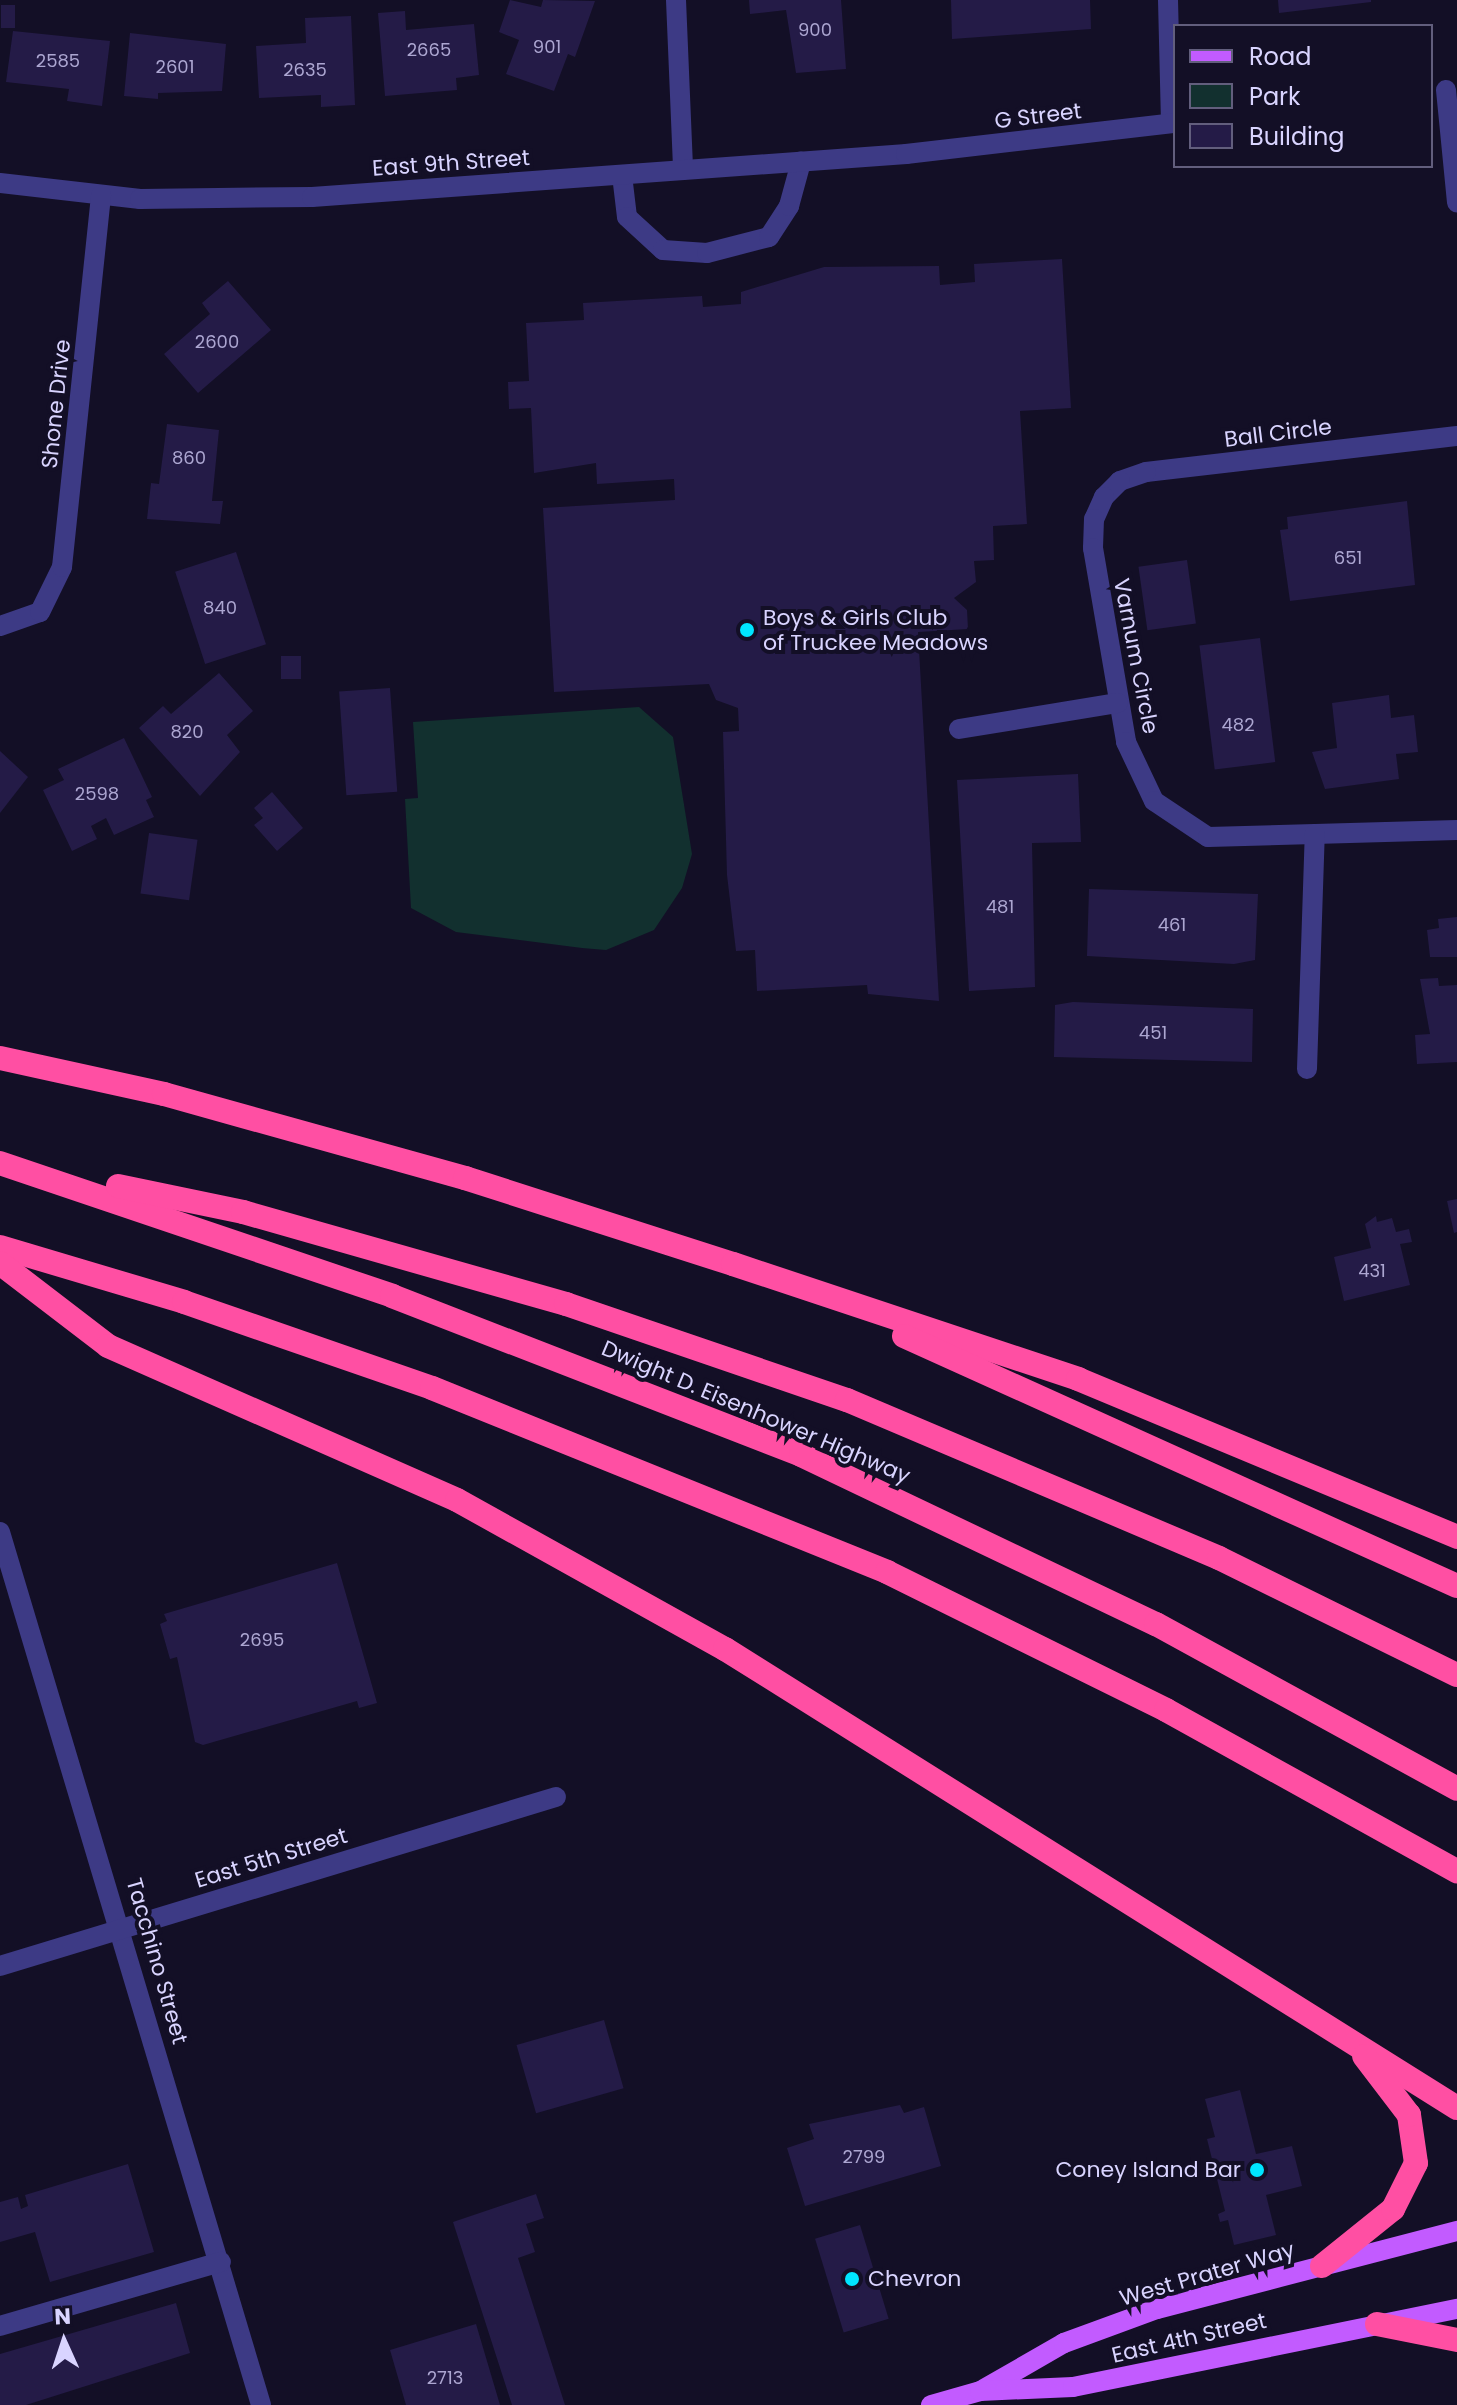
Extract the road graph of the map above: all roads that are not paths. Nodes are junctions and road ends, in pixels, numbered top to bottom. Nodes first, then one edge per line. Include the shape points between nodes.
1 (676, 0) edge
2 (1168, 0) edge
3 (1445, 91) edge
4 (1173, 123) edge
5 (906, 154) joint
6 (801, 162) junction
7 (683, 170) junction
8 (622, 175) junction
9 (0, 183) edge
10 (101, 195) junction
11 (1457, 202) edge
12 (1457, 436) edge
13 (1109, 492) joint
14 (0, 626) edge
15 (1118, 703) junction
16 (959, 729) dead end
17 (1457, 830) edge
18 (1315, 834) junction
19 (0, 1058) edge
20 (1307, 1069) dead end
21 (0, 1162) edge
22 (0, 1247) edge
23 (0, 1263) edge
24 (733, 1264) junction
25 (0, 1532) edge
26 (1457, 1537) edge
27 (1457, 1586) edge
28 (1457, 1675) edge
29 (1457, 1789) edge
30 (556, 1797) dead end
31 (1457, 1871) edge
32 (122, 1928) junction
33 (0, 1966) edge
34 (1362, 2054) junction
35 (1457, 2108) edge
36 (1457, 2231) edge
37 (221, 2262) junction
38 (1322, 2266) junction
39 (1457, 2309) edge
40 (1377, 2324) junction
41 (0, 2326) edge
42 (1457, 2340) edge
43 (983, 2398) edge
44 (261, 2405) edge
45 (931, 2405) edge

1 - 7 street
2 - 4 street
3 - 11 street
4 - 5 street, G Street
5 - 6 street, East 9th Street
6 - 7 street, East 9th Street
6 - 8 street via 789,206 769,237 707,253 663,250 627,217
7 - 8 street, East 9th Street
8 - 10 street, East 9th Street via 312,197
9 - 10 street, East 9th Street
10 - 14 street, Shone Drive via 62,567 40,612
12 - 13 street, Ball Circle via 1146,472
13 - 15 street, Varnum Circle via 1094,519 1093,548
15 - 16 street
15 - 18 street, Varnum Circle via 1126,742 1154,801 1164,809 1208,837
17 - 18 street, Varnum Circle
18 - 20 street
19 - 24 highway via 164,1094 465,1178
21 - 28 highway via 360,1244 566,1304 847,1400 1219,1558
21 - 29 highway, Dwight D. Eisenhower Highway via 378,1290 801,1455 1156,1624
22 - 31 highway via 432,1388 887,1572 1166,1710
23 - 34 highway via 108,1346 457,1500 725,1649
24 - 26 highway via 1078,1379
24 - 27 highway via 1012,1382
25 - 32 street, Tacchino Street
30 - 32 street, East 5th Street
32 - 33 street, East 5th Street
32 - 37 street, Tacchino Street
34 - 35 highway
34 - 38 highway via 1409,2115 1416,2163 1393,2209
36 - 38 main road, West Prater Way
37 - 41 street
37 - 44 street, Tacchino Street
38 - 43 main road, West Prater Way via 1157,2309 1064,2343
39 - 40 main road, East 4th Street
40 - 42 highway
40 - 43 main road, East 4th Street via 1073,2387
43 - 45 main road, East 4th Street

